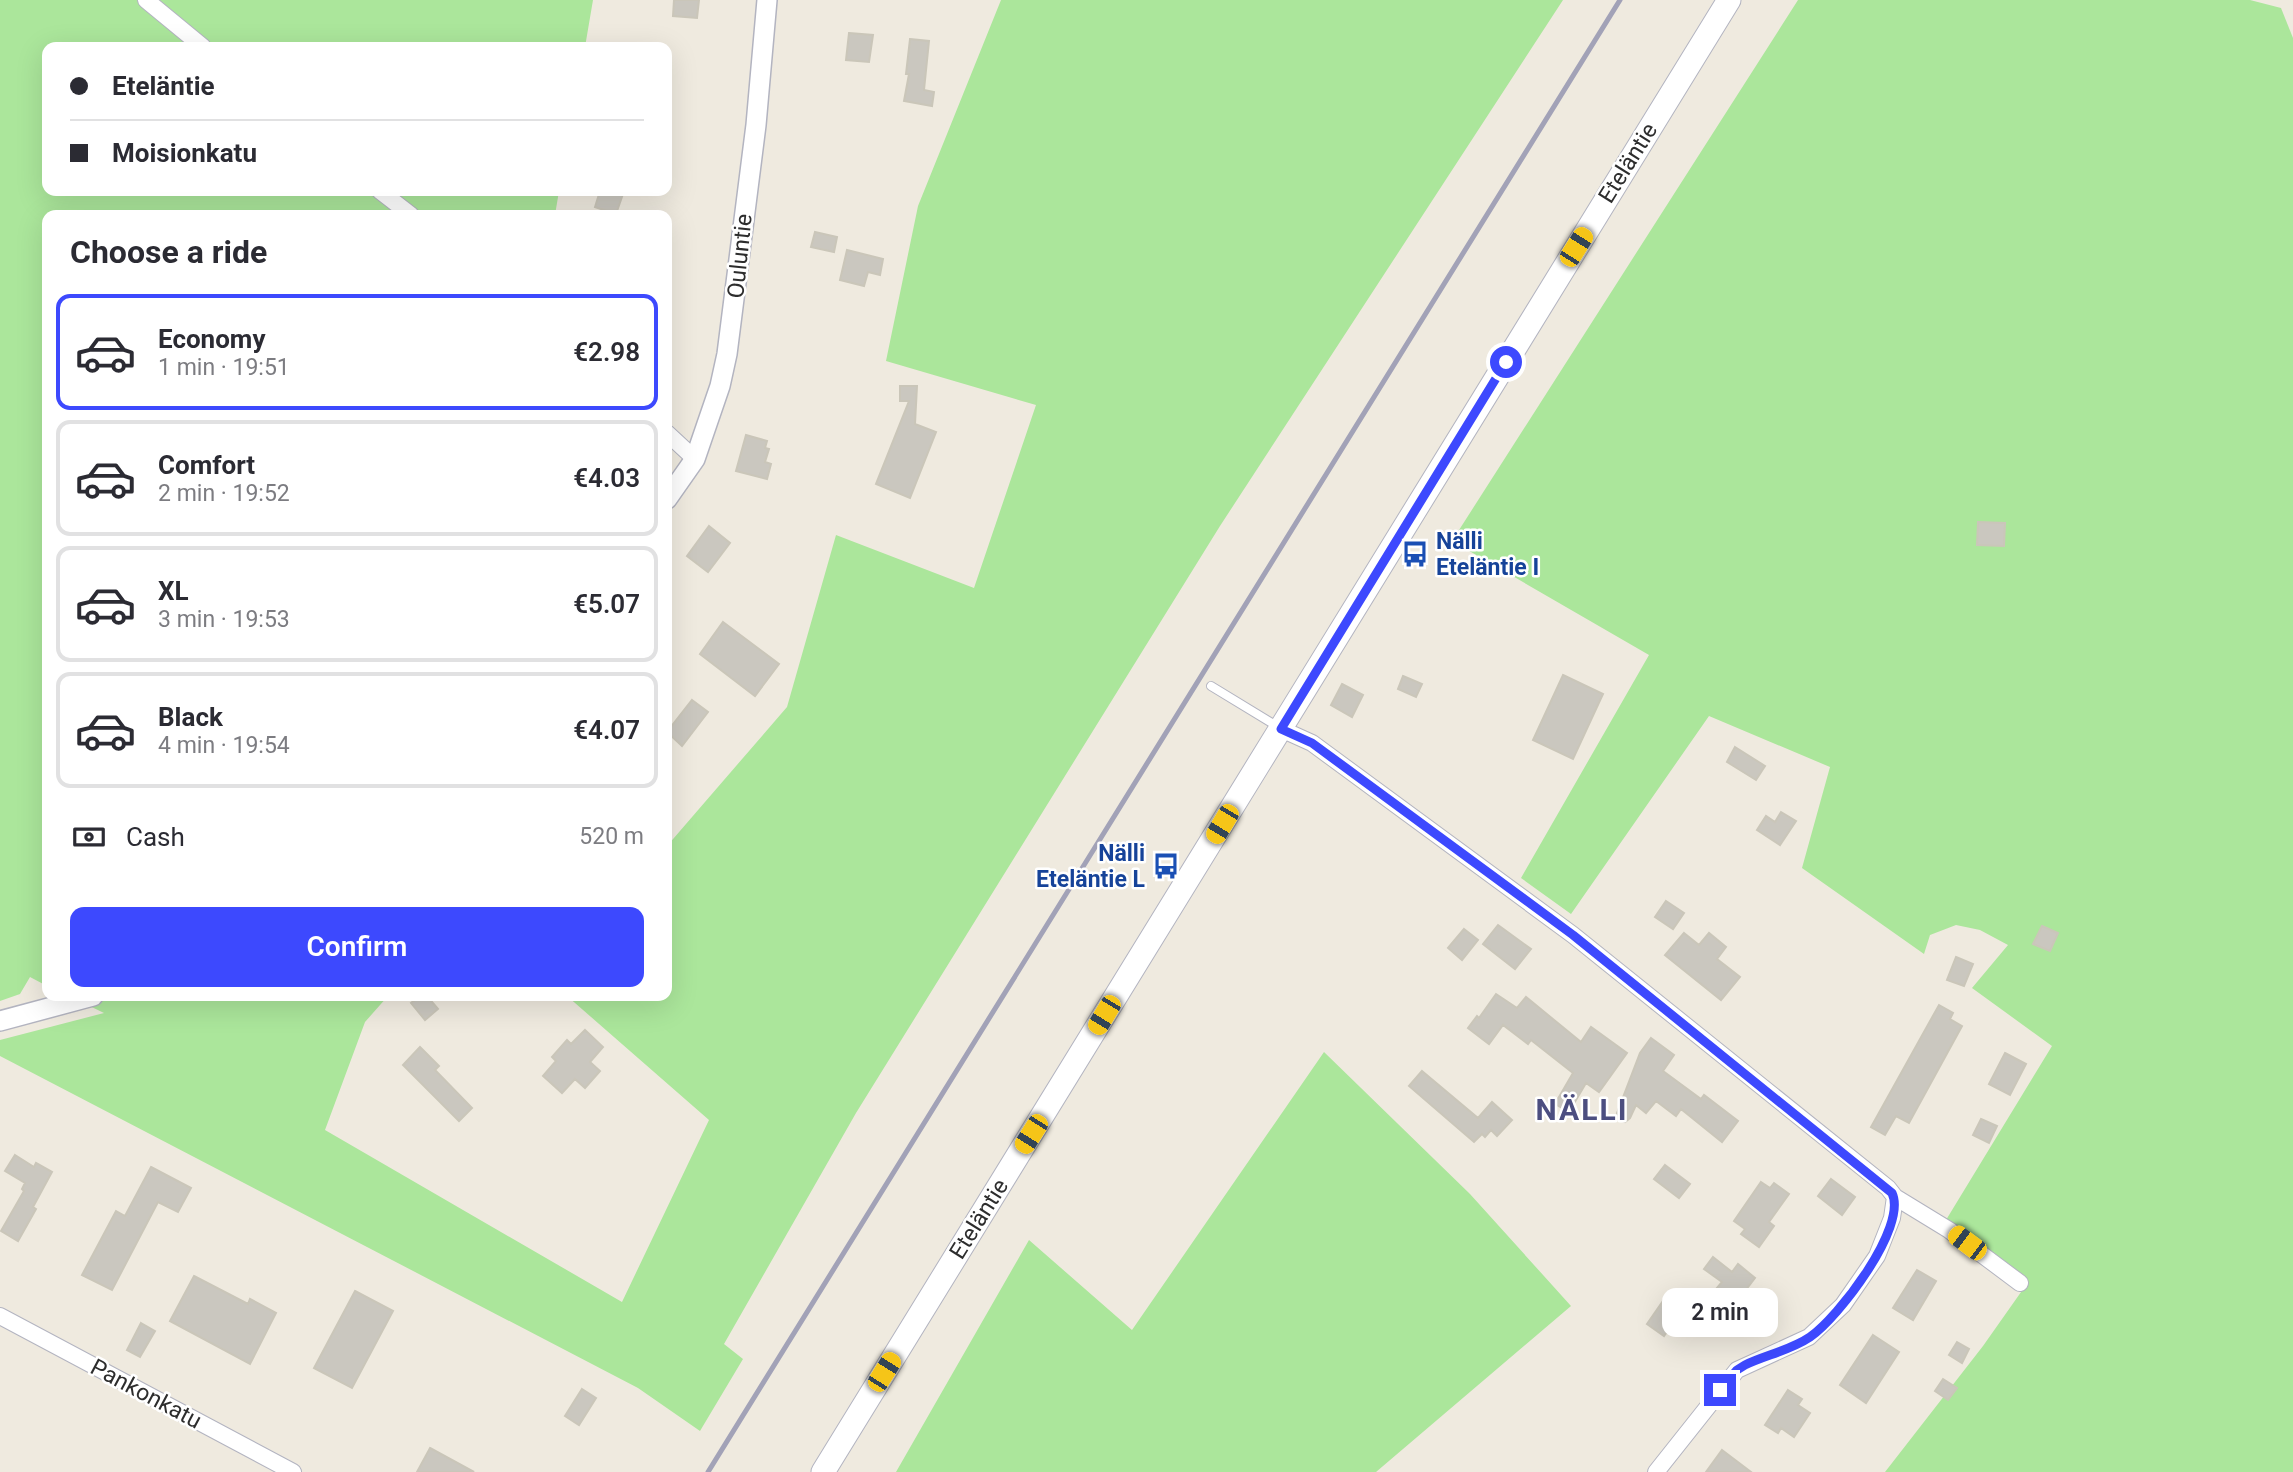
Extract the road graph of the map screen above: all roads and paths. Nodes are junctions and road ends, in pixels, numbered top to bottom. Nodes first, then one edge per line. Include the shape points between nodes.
1 (146, 0) edge
2 (766, 0) edge
3 (1729, 0) edge
4 (197, 42) edge
5 (386, 196) edge
6 (405, 210) edge
7 (672, 438) edge
8 (695, 459) junction
9 (672, 492) edge
10 (1211, 686) dead end
11 (1281, 729) junction
12 (74, 1001) edge
13 (0, 1021) edge
14 (1895, 1197) junction
15 (2020, 1283) dead end
16 (0, 1316) edge
17 (293, 1472) edge
18 (823, 1472) edge
19 (1656, 1472) edge

1 - 4 street
2 - 8 street, Ouluntie via 732,327 720,386
3 - 11 main road, Eteläntie
5 - 6 street
7 - 8 street
8 - 9 street, Ouluntie
10 - 11 lane
11 - 14 street via 1312,743 1573,935
11 - 18 main road, Eteläntie
12 - 13 street
14 - 15 street
14 - 19 street via 1877,1256 1843,1306 1809,1337 1737,1370
16 - 17 street, Pankonkatu

